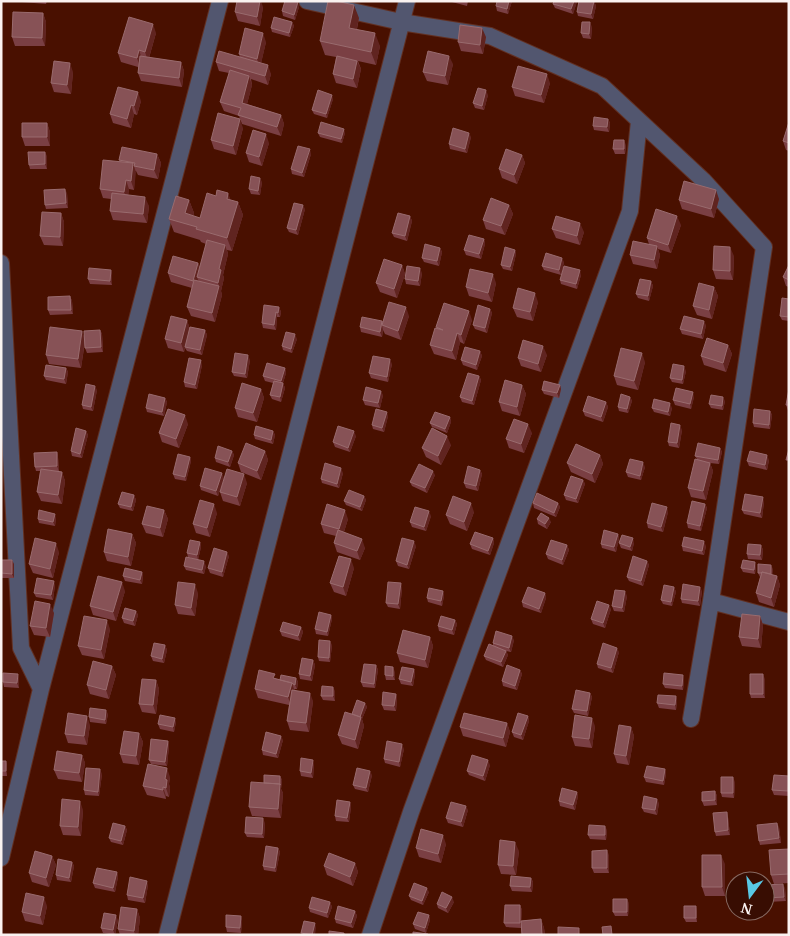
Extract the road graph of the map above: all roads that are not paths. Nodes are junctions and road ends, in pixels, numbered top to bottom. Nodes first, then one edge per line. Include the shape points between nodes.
1 (220, 1) edge
2 (308, 1) edge
3 (407, 1) edge
4 (401, 22) junction
5 (639, 121) junction
6 (1, 262) edge
7 (711, 601) junction
8 (789, 622) edge
9 (41, 690) junction
10 (691, 719) dead end
11 (1, 858) edge
12 (167, 935) edge
13 (370, 935) edge

1 - 9 street
2 - 4 street
3 - 4 street
4 - 5 street via 490,36 602,86
4 - 12 street
5 - 7 street via 703,180 764,247
5 - 13 street via 630,211 411,812
6 - 9 street via 21,648
7 - 8 street
7 - 10 street
9 - 11 street

